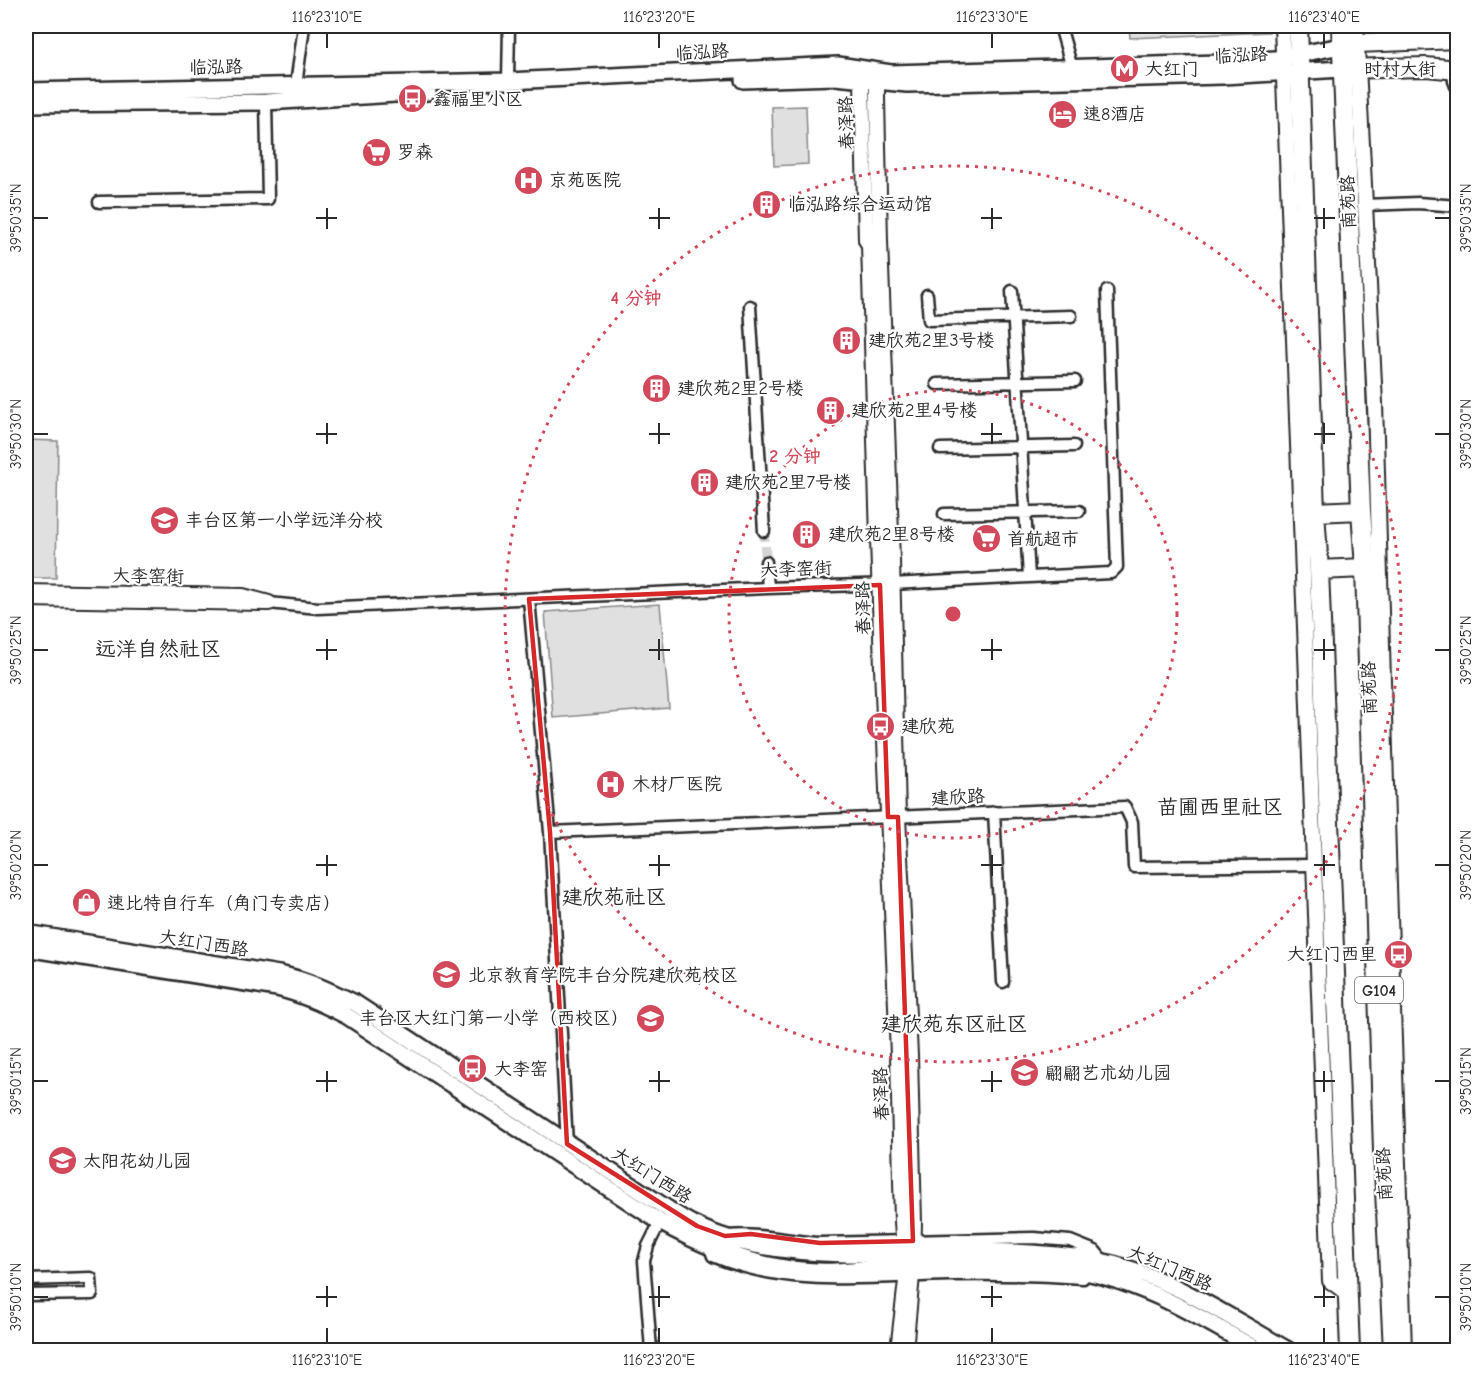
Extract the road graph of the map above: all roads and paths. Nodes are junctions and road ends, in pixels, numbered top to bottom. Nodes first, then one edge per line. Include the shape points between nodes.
1 (304, 26) edge
2 (509, 26) edge
3 (1060, 26) edge
4 (1282, 26) edge
5 (1298, 26) edge
6 (1341, 26) edge
7 (1351, 38) edge
8 (1458, 39) edge
9 (1291, 64) junction
10 (1072, 68) junction
11 (1350, 69) junction
12 (1455, 70) edge
13 (870, 78) junction
14 (508, 81) junction
15 (296, 85) junction
16 (26, 91) edge
17 (1458, 91) edge
18 (266, 102) junction
19 (26, 104) edge
20 (99, 202) dead end
21 (1365, 205) junction
22 (1458, 206) edge
23 (1012, 291) dead end
24 (1107, 291) dead end
25 (927, 295) dead end
26 (750, 306) dead end
27 (1071, 316) dead end
28 (1014, 317) junction
29 (1075, 381) dead end
30 (1018, 382) junction
31 (937, 384) dead end
32 (1074, 446) dead end
33 (1022, 447) junction
34 (940, 449) dead end
35 (1361, 510) junction
36 (1079, 511) dead end
37 (1025, 512) junction
38 (1315, 513) junction
39 (944, 514) dead end
40 (764, 531) tunnel mouth
41 (766, 562) tunnel mouth
42 (1365, 568) junction
43 (1319, 570) junction
44 (1029, 577) junction
45 (886, 585) junction
46 (768, 588) junction
47 (26, 592) edge
48 (26, 599) edge
49 (529, 599) junction
50 (269, 603) junction
51 (994, 812) junction
52 (893, 817) junction
53 (1374, 829) junction
54 (550, 832) junction
55 (1388, 854) junction
56 (1314, 865) junction
57 (26, 933) edge
58 (26, 948) edge
59 (1003, 982) dead end
60 (1396, 1102) junction
61 (567, 1144) junction
62 (1383, 1151) junction
63 (660, 1222) junction
64 (909, 1258) junction
65 (26, 1280) edge
66 (1347, 1293) junction
67 (26, 1295) edge
68 (651, 1350) edge
69 (898, 1350) edge
70 (905, 1350) edge
71 (1257, 1350) edge
72 (1288, 1350) edge
73 (1350, 1350) edge
74 (1393, 1350) edge
75 (1404, 1350) edge

1 - 15 street
2 - 14 street
3 - 10 street
4 - 9 street
5 - 9 main road, G104
6 - 7 main road, 南苑路 / G104
7 - 8 main road, 时村大街
7 - 9 main road, 临泓路
7 - 11 main road, 南苑路 / G104
9 - 10 main road, 临泓路 via 1275,59
9 - 11 main road, 临泓路
9 - 13 main road, 临泓路 via 907,84
9 - 38 main road, G104
9 - 56 street
10 - 13 main road, 临泓路 via 891,73
11 - 12 main road, 时村大街
11 - 21 street
11 - 35 main road, 南苑路 / G104
12 - 17 street
13 - 14 main road, 临泓路 via 838,65
13 - 18 main road, 临泓路 via 519,87
13 - 45 street, 春泽路 via 892,560
14 - 15 main road, 临泓路
15 - 16 main road, 临泓路
18 - 19 main road, 临泓路
18 - 20 street via 268,199
21 - 22 street
21 - 55 street via 1380,533
23 - 28 street
24 - 44 street, 大李窑街 via 1118,567 1111,573
25 - 28 street via 929,320
26 - 40 street
27 - 28 street
28 - 30 street
29 - 30 street
30 - 31 street
30 - 33 street
32 - 33 street
33 - 34 street
33 - 37 street
35 - 38 main road
35 - 42 main road, 南苑路 / G104
36 - 37 street
37 - 39 street
37 - 44 street
38 - 43 main road, G104
41 - 46 street
42 - 43 main road
42 - 53 main road, 南苑路 / G104
43 - 66 main road, G104
44 - 45 street, 大李窑街
45 - 46 street, 大李窑街
45 - 52 street, 春泽路
46 - 49 street, 大李窑街
47 - 50 street, 大李窑街 via 243,596
48 - 50 street, 大李窑街
49 - 50 street, 大李窑街 via 318,608
49 - 54 street
51 - 52 street, 建欣路
51 - 56 street, 建欣路 via 1125,807 1132,822 1134,867
51 - 59 street
52 - 54 street, 建欣路
52 - 64 street, 春泽路 via 910,1055
53 - 55 street
53 - 62 main road, 南苑路 / G104
54 - 61 street
55 - 60 street
56 - 66 street via 1330,1281
57 - 61 main road, 大红门西路 via 304,980 355,1003
58 - 63 main road, 大红门西路 via 277,988 317,1001 347,1016
60 - 62 street
60 - 75 street
61 - 64 main road, 大红门西路 via 687,1221 725,1236 760,1246
62 - 74 main road, 南苑路 / G104
63 - 64 main road, 大红门西路 via 710,1248 806,1274 843,1272
63 - 68 street via 644,1261
64 - 69 street, 春泽路
64 - 70 street, 春泽路
64 - 71 main road, 大红门西路 via 1062,1268 1113,1279 1162,1298
64 - 72 main road, 大红门西路 via 1056,1255 1105,1262 1168,1284
65 - 67 street via 91,1278 92,1294
66 - 73 main road, G104

